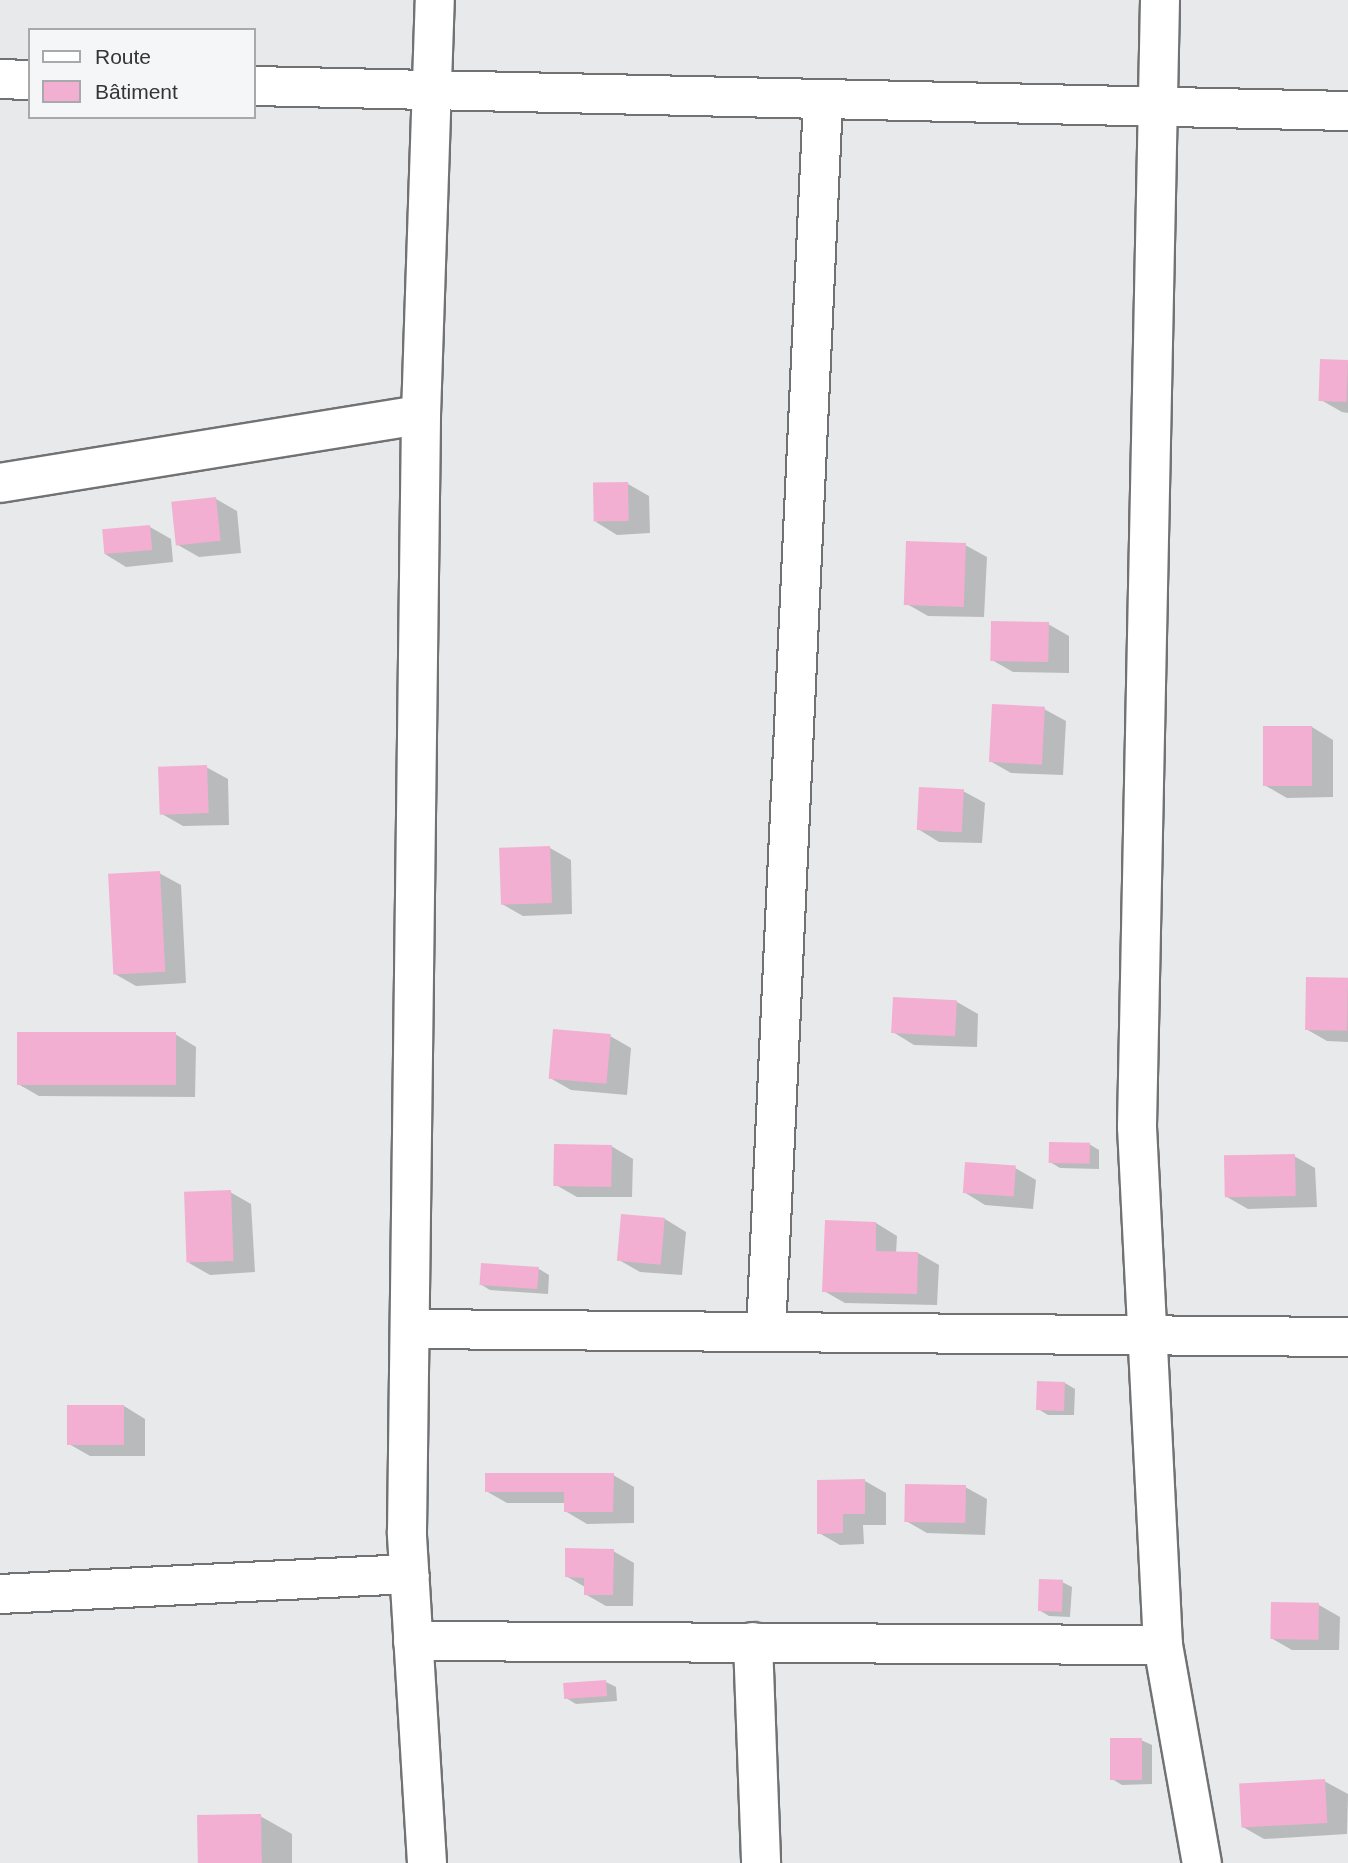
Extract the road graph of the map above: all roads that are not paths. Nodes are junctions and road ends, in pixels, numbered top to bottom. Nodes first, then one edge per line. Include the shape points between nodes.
1 (435, 0) edge
2 (1160, 0) edge
3 (0, 79) edge
4 (28, 80) edge
5 (256, 86) edge
6 (433, 90) junction
7 (823, 99) junction
8 (1156, 107) junction
9 (1348, 111) edge
10 (421, 415) junction
11 (0, 484) edge
12 (411, 1329) junction
13 (766, 1332) junction
14 (1147, 1335) junction
15 (1348, 1337) edge
16 (410, 1574) junction
17 (0, 1594) edge
18 (413, 1640) junction
19 (753, 1642) junction
20 (1163, 1645) junction
21 (427, 1863) edge
22 (761, 1863) edge
23 (1202, 1863) edge

1 - 6 street
2 - 8 street
3 - 4 street
5 - 6 street
6 - 7 street
6 - 10 street
7 - 8 street
7 - 13 street
8 - 9 street
8 - 14 street via 1137,1127
10 - 11 street
10 - 12 street
12 - 13 street
12 - 16 street
13 - 14 street
14 - 15 street
14 - 20 street
16 - 17 street
16 - 18 street
18 - 19 street
18 - 21 street
19 - 20 street
19 - 22 street
20 - 23 street

